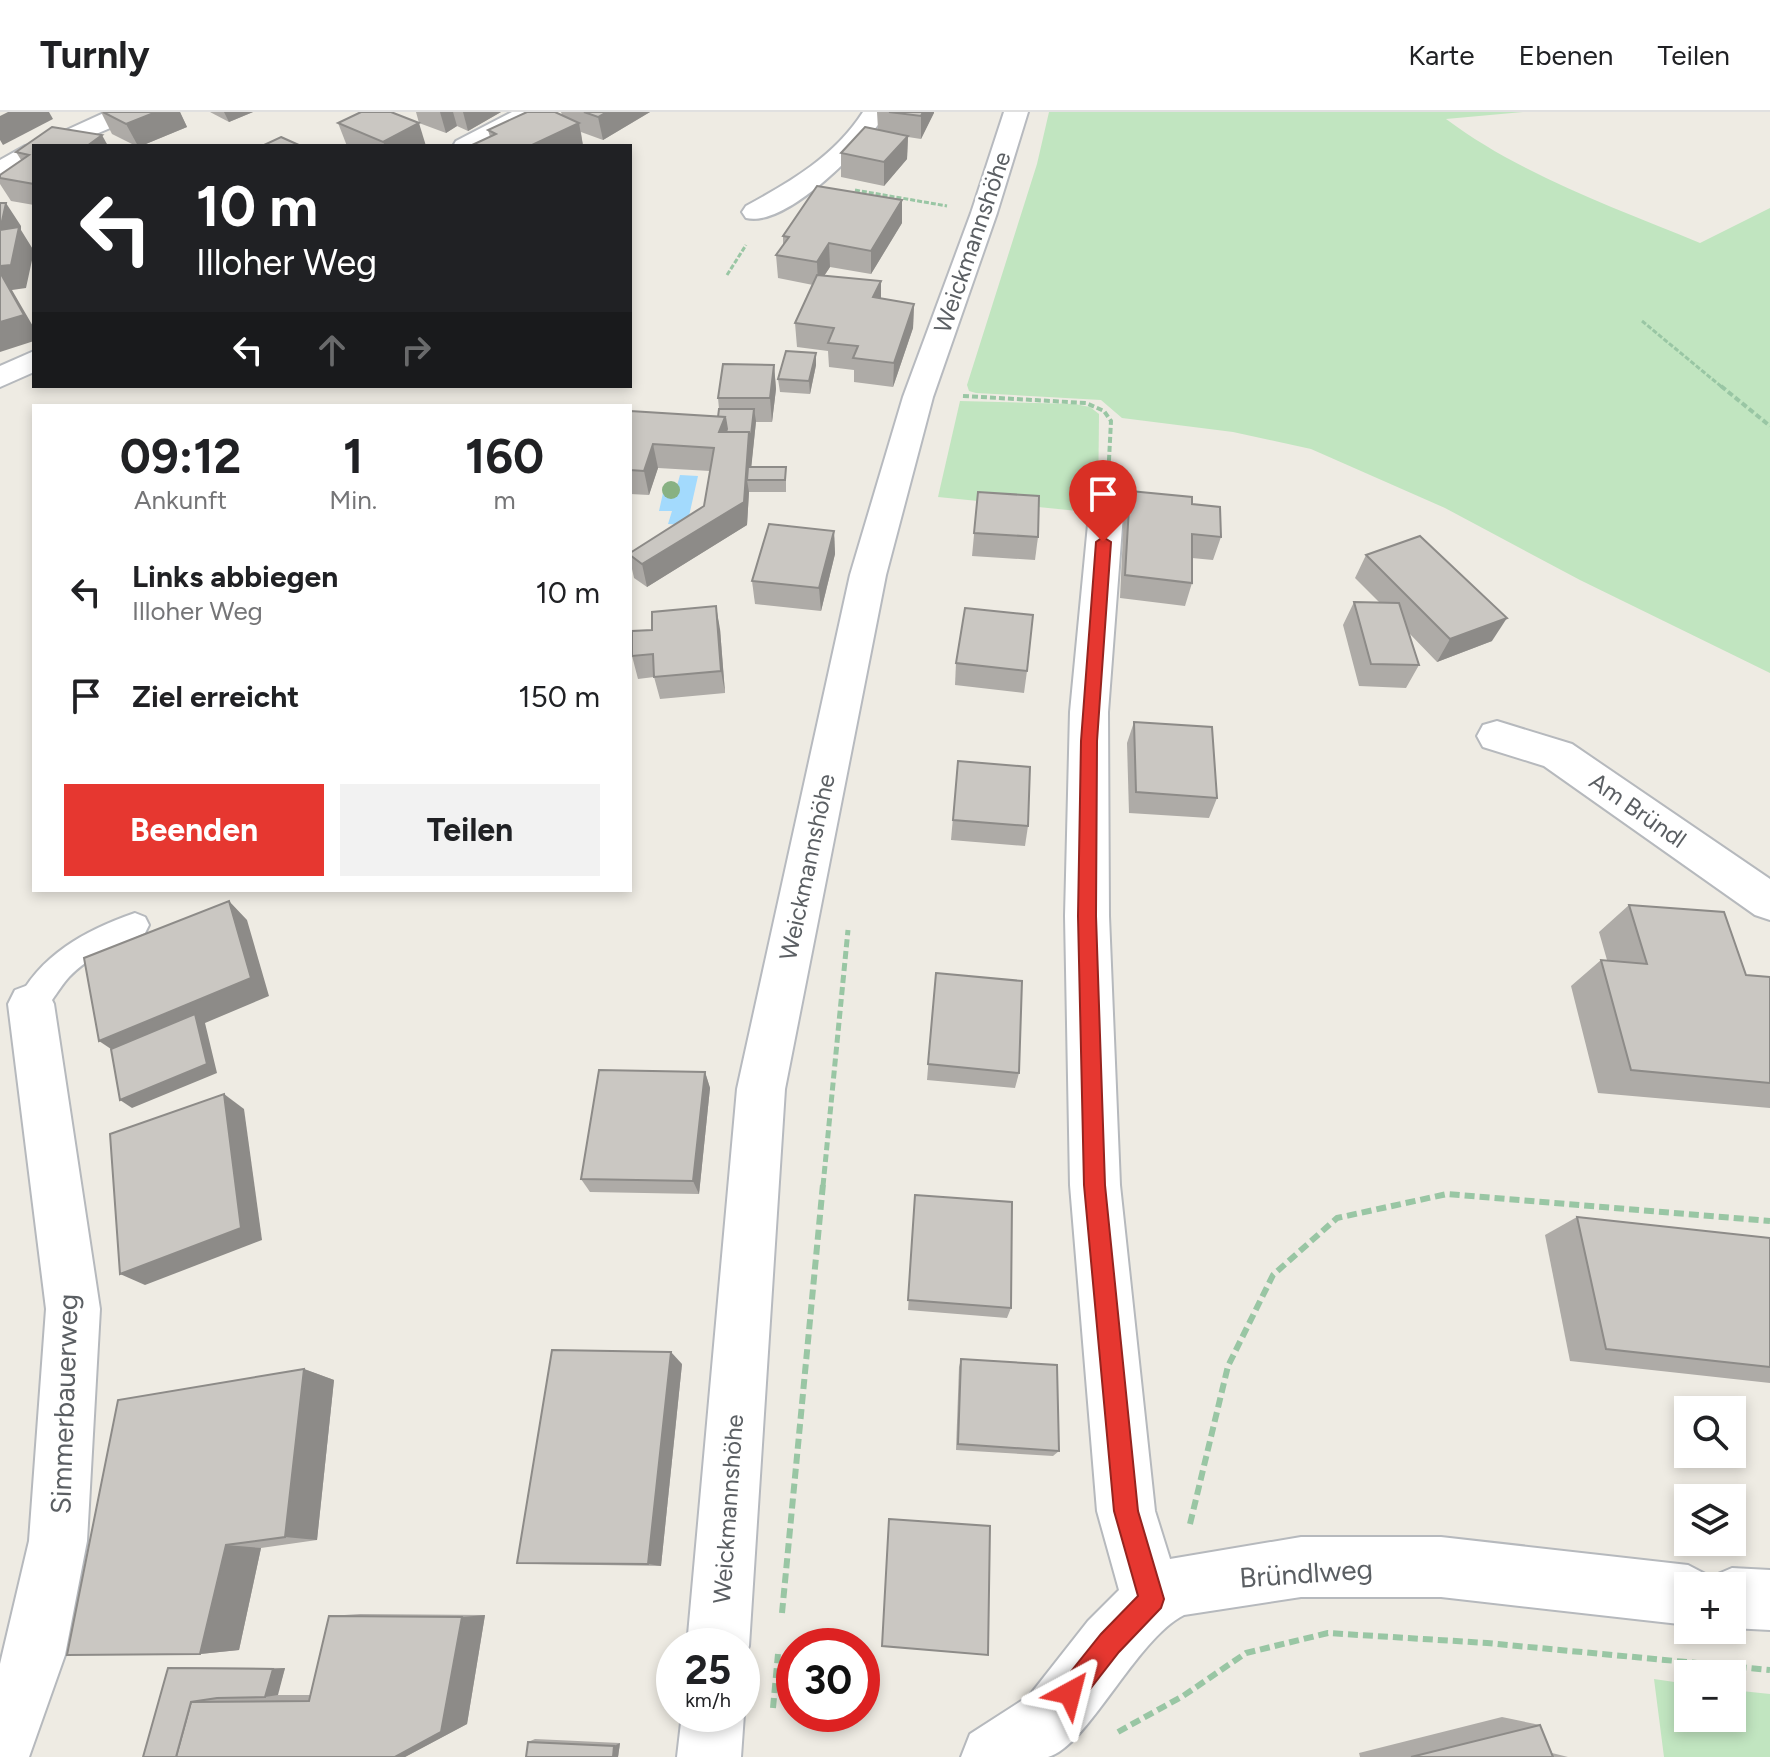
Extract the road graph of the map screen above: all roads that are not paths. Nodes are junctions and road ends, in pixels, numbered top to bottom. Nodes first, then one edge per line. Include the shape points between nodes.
1 (127, 112) edge
2 (531, 112) edge
3 (875, 112) edge
4 (1016, 112) edge
5 (52, 144) edge
6 (469, 144) edge
7 (32, 152) edge
8 (0, 171) edge
9 (755, 212) dead end
10 (32, 361) edge
11 (0, 378) edge
12 (1106, 514) road end
13 (1497, 736) dead end
14 (1770, 902) edge
15 (135, 925) dead end
16 (31, 1004) joint
17 (1165, 1593) junction
18 (1674, 1593) edge
19 (1746, 1599) edge
20 (1770, 1600) edge
21 (719, 1628) edge
22 (730, 1732) edge
23 (0, 1751) edge
24 (709, 1757) edge
25 (993, 1757) edge

1 - 5 street
2 - 6 street
3 - 9 street via 863,131 810,182
4 - 21 street, Weickmannshöhe via 918,397 868,575 761,1089
7 - 8 street
10 - 11 street
12 - 17 street via 1089,712 1087,916 1095,1185 1126,1511
13 - 14 street, Am Bründl via 1558,755
15 - 16 lane via 88,945 59,968
16 - 23 street, Simmerbauerweg via 73,1309 58,1541 34,1655
17 - 18 street, Bründlweg via 1301,1567 1441,1567
17 - 25 street via 1110,1643 1051,1718
19 - 20 street
22 - 24 street

